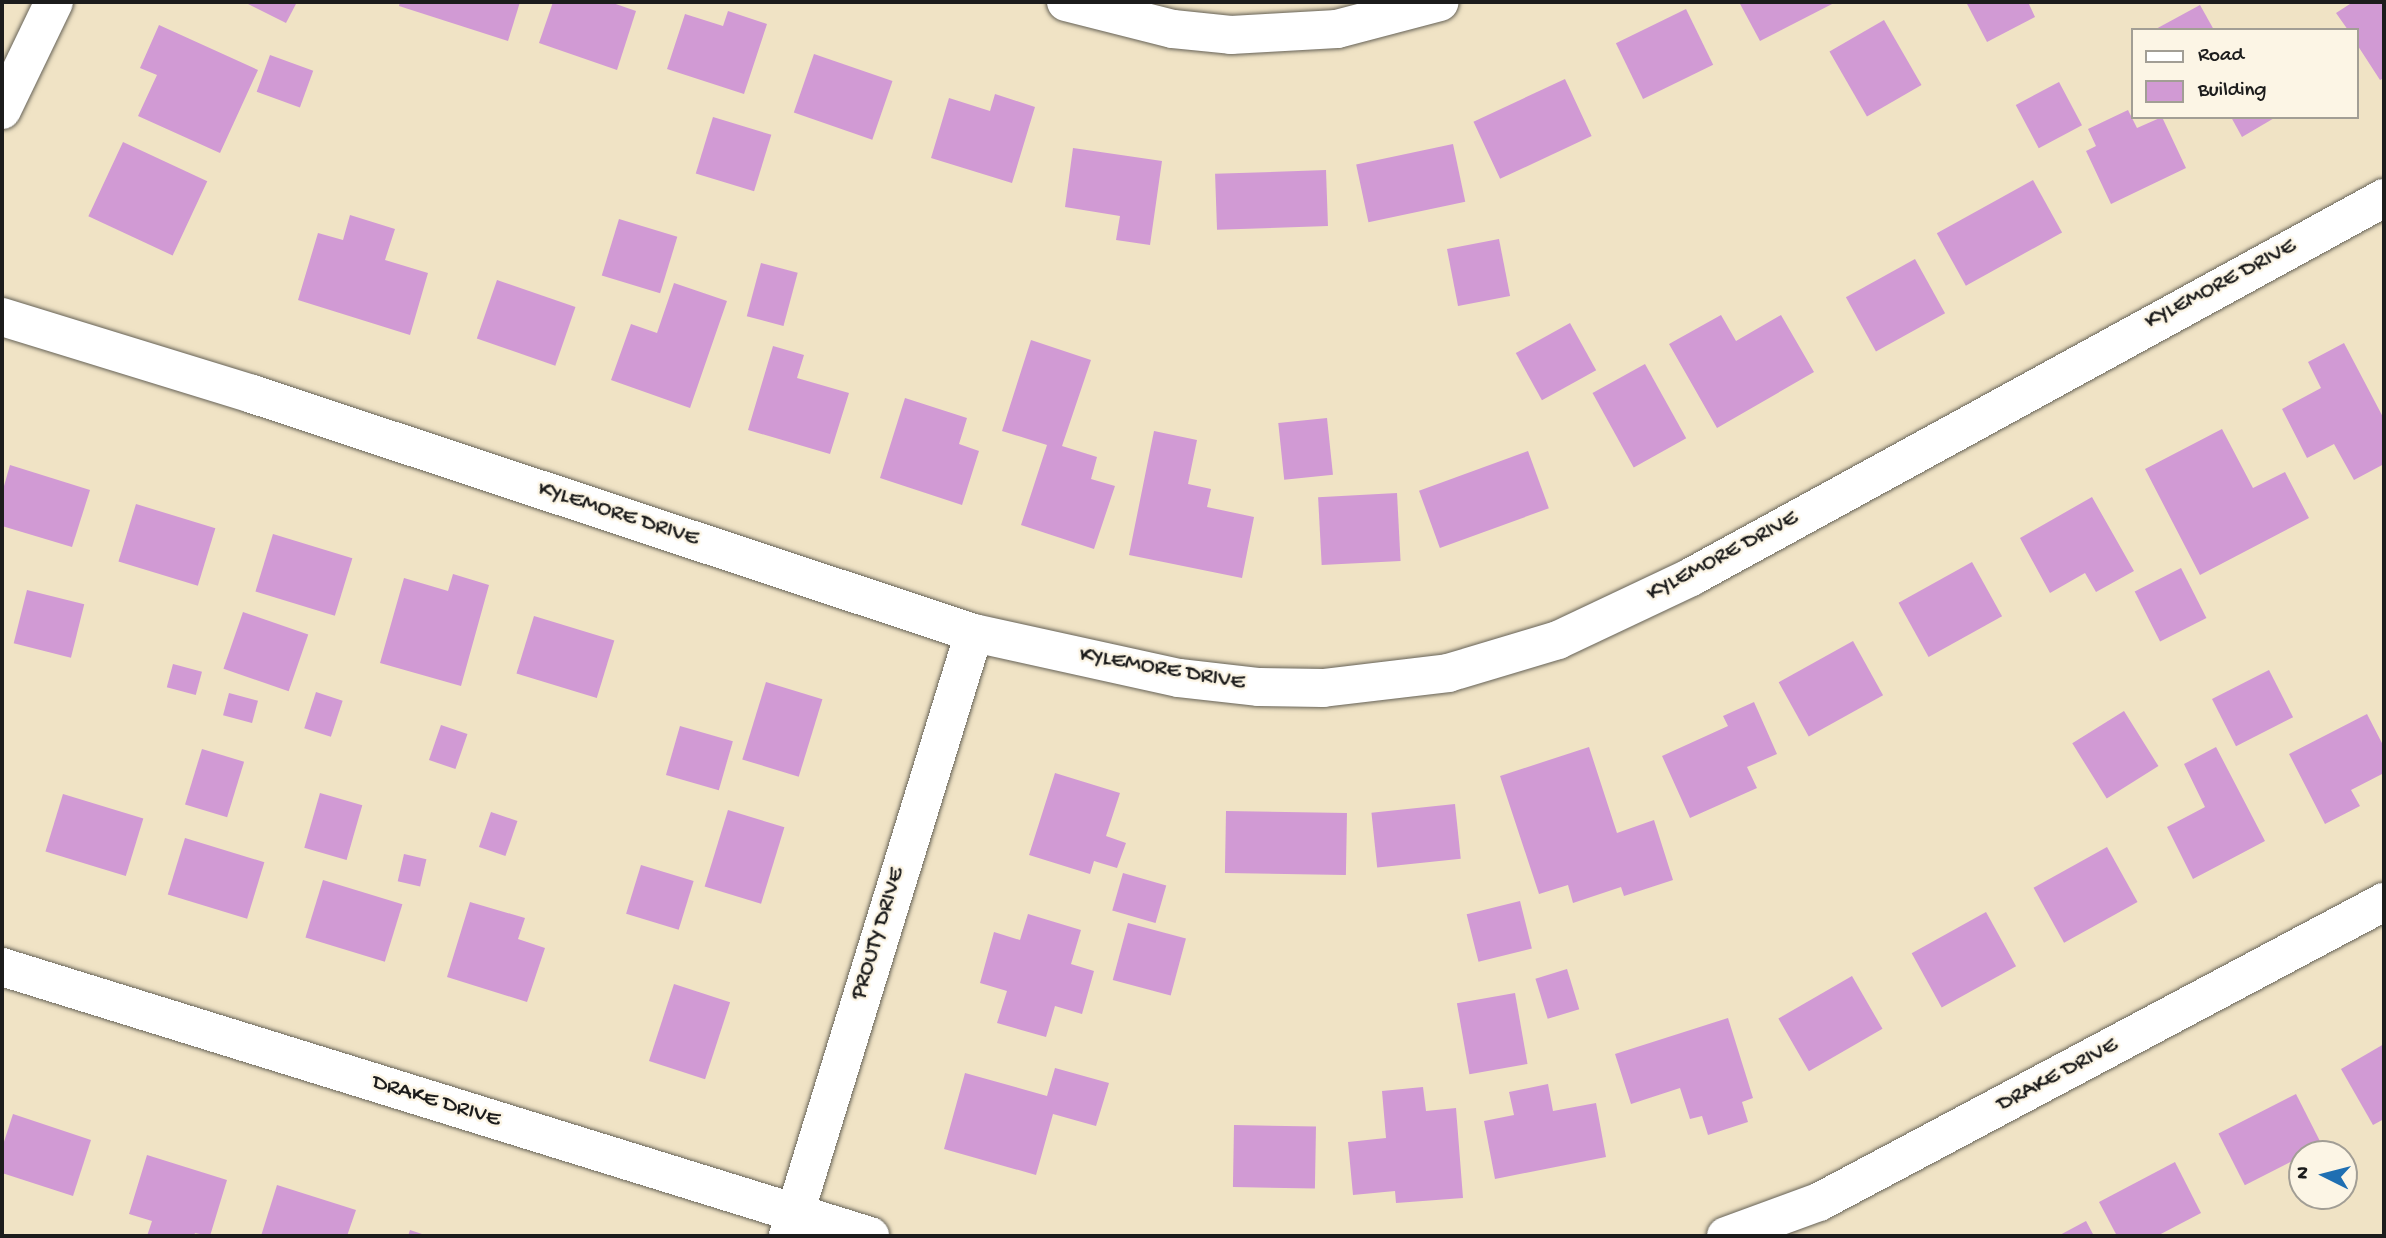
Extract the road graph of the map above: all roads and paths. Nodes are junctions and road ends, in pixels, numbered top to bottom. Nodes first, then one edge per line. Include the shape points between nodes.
1 (54, 2) edge
2 (1066, 2) edge
3 (1440, 2) edge
4 (2, 110) edge
5 (2384, 198) edge
6 (2, 317) edge
7 (974, 633) junction
8 (2384, 902) edge
9 (2, 967) edge
10 (792, 1224) edge
11 (870, 1236) edge
12 (1726, 1236) edge

1 - 4 street
2 - 3 street via 1173,29 1231,35 1337,29
5 - 7 street, KYLEMORE DRIVE via 1691,577 1558,640 1510,657 1386,682 1259,687 1179,678
6 - 7 street, KYLEMORE DRIVE via 252,394
7 - 10 street, PROUTY DRIVE
8 - 12 street, DRAKE DRIVE via 1819,1202
9 - 10 street, DRAKE DRIVE
10 - 11 street, DRAKE DRIVE

